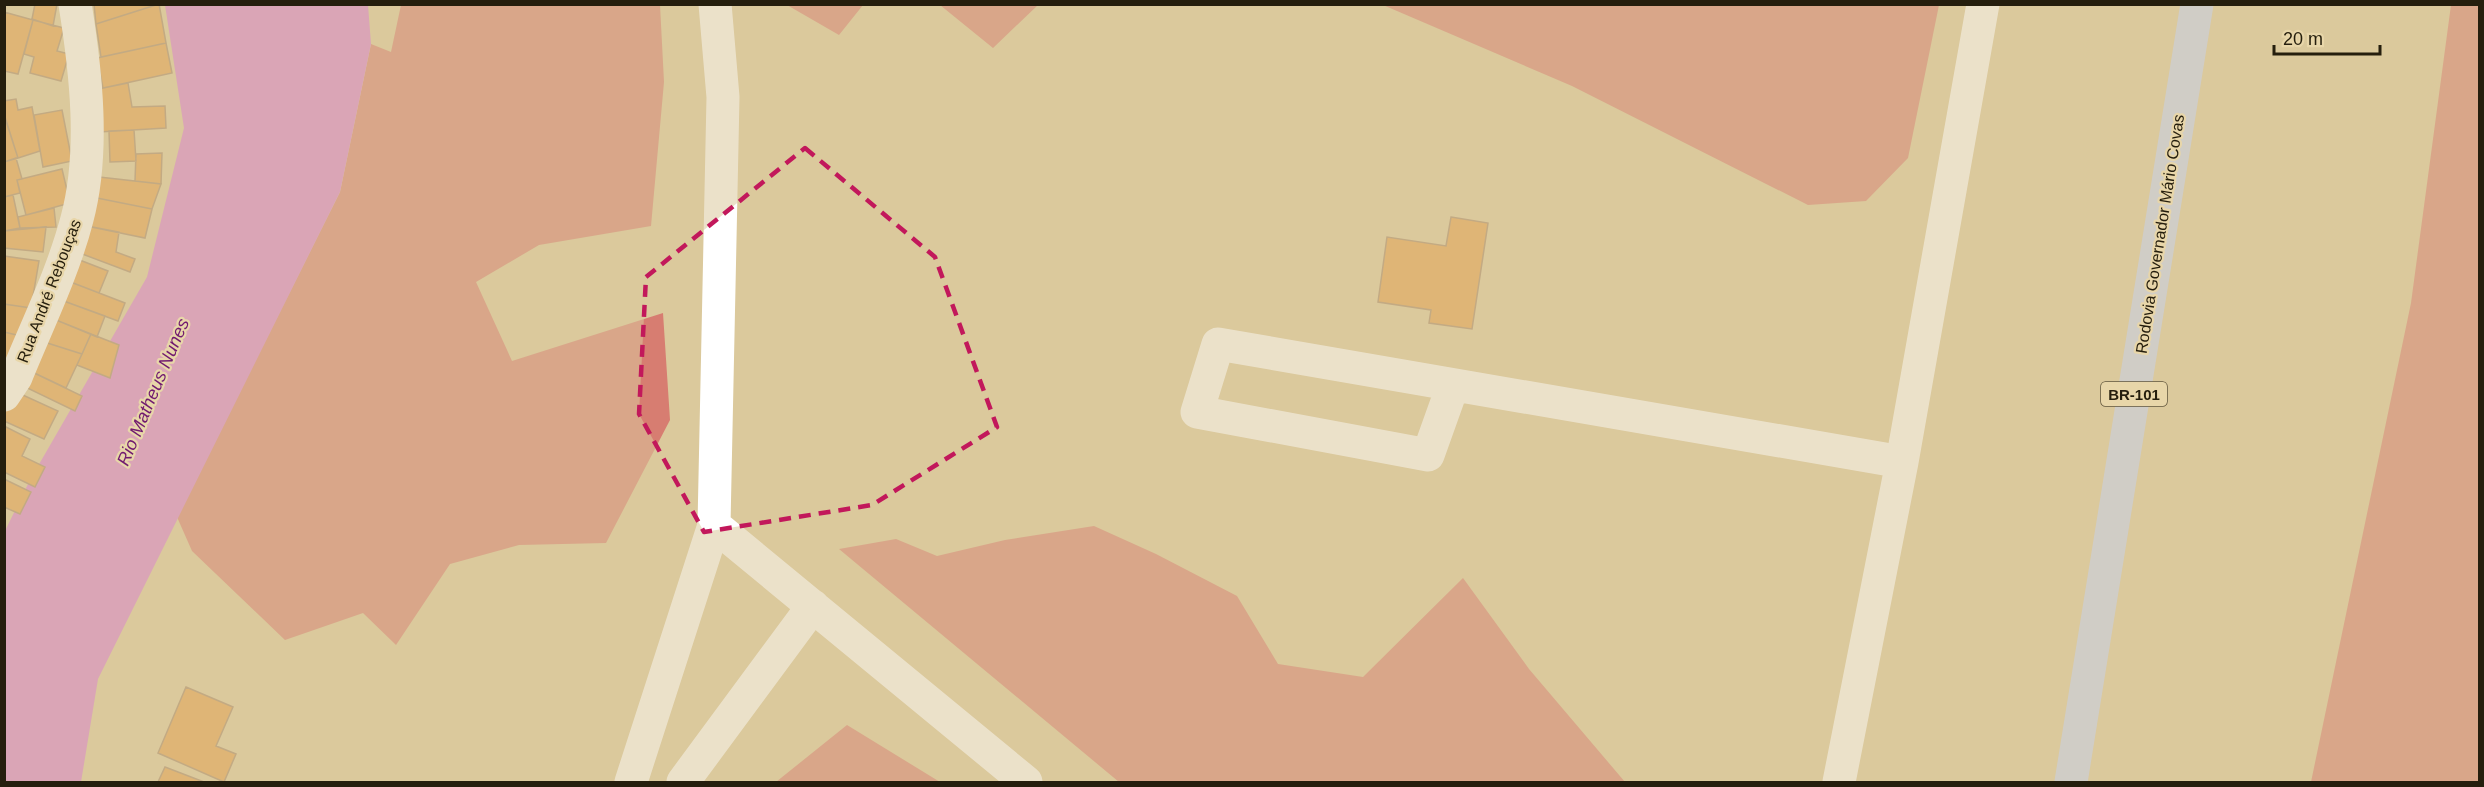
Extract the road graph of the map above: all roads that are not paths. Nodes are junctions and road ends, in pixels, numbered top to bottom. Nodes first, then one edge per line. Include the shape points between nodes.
1 (75, 4) edge
2 (715, 4) edge
3 (1983, 4) edge
4 (2197, 4) edge
5 (1454, 384) junction
6 (4, 395) edge
7 (1902, 462) junction
8 (714, 525) junction
9 (813, 606) junction
10 (631, 783) edge
11 (682, 783) edge
12 (1026, 783) edge
13 (1839, 783) edge
14 (2071, 783) edge

1 - 6 street, Rua André Rebouças via 86,105 86,165 78,216 16,377
2 - 8 street via 723,97
3 - 7 street
4 - 14 highway, Rodovia Governador Mário Covas / BR-101
5 - 5 street via 1218,344 1197,412 1428,455
5 - 7 street
7 - 13 street
8 - 9 street
8 - 10 street
9 - 11 street
9 - 12 street

